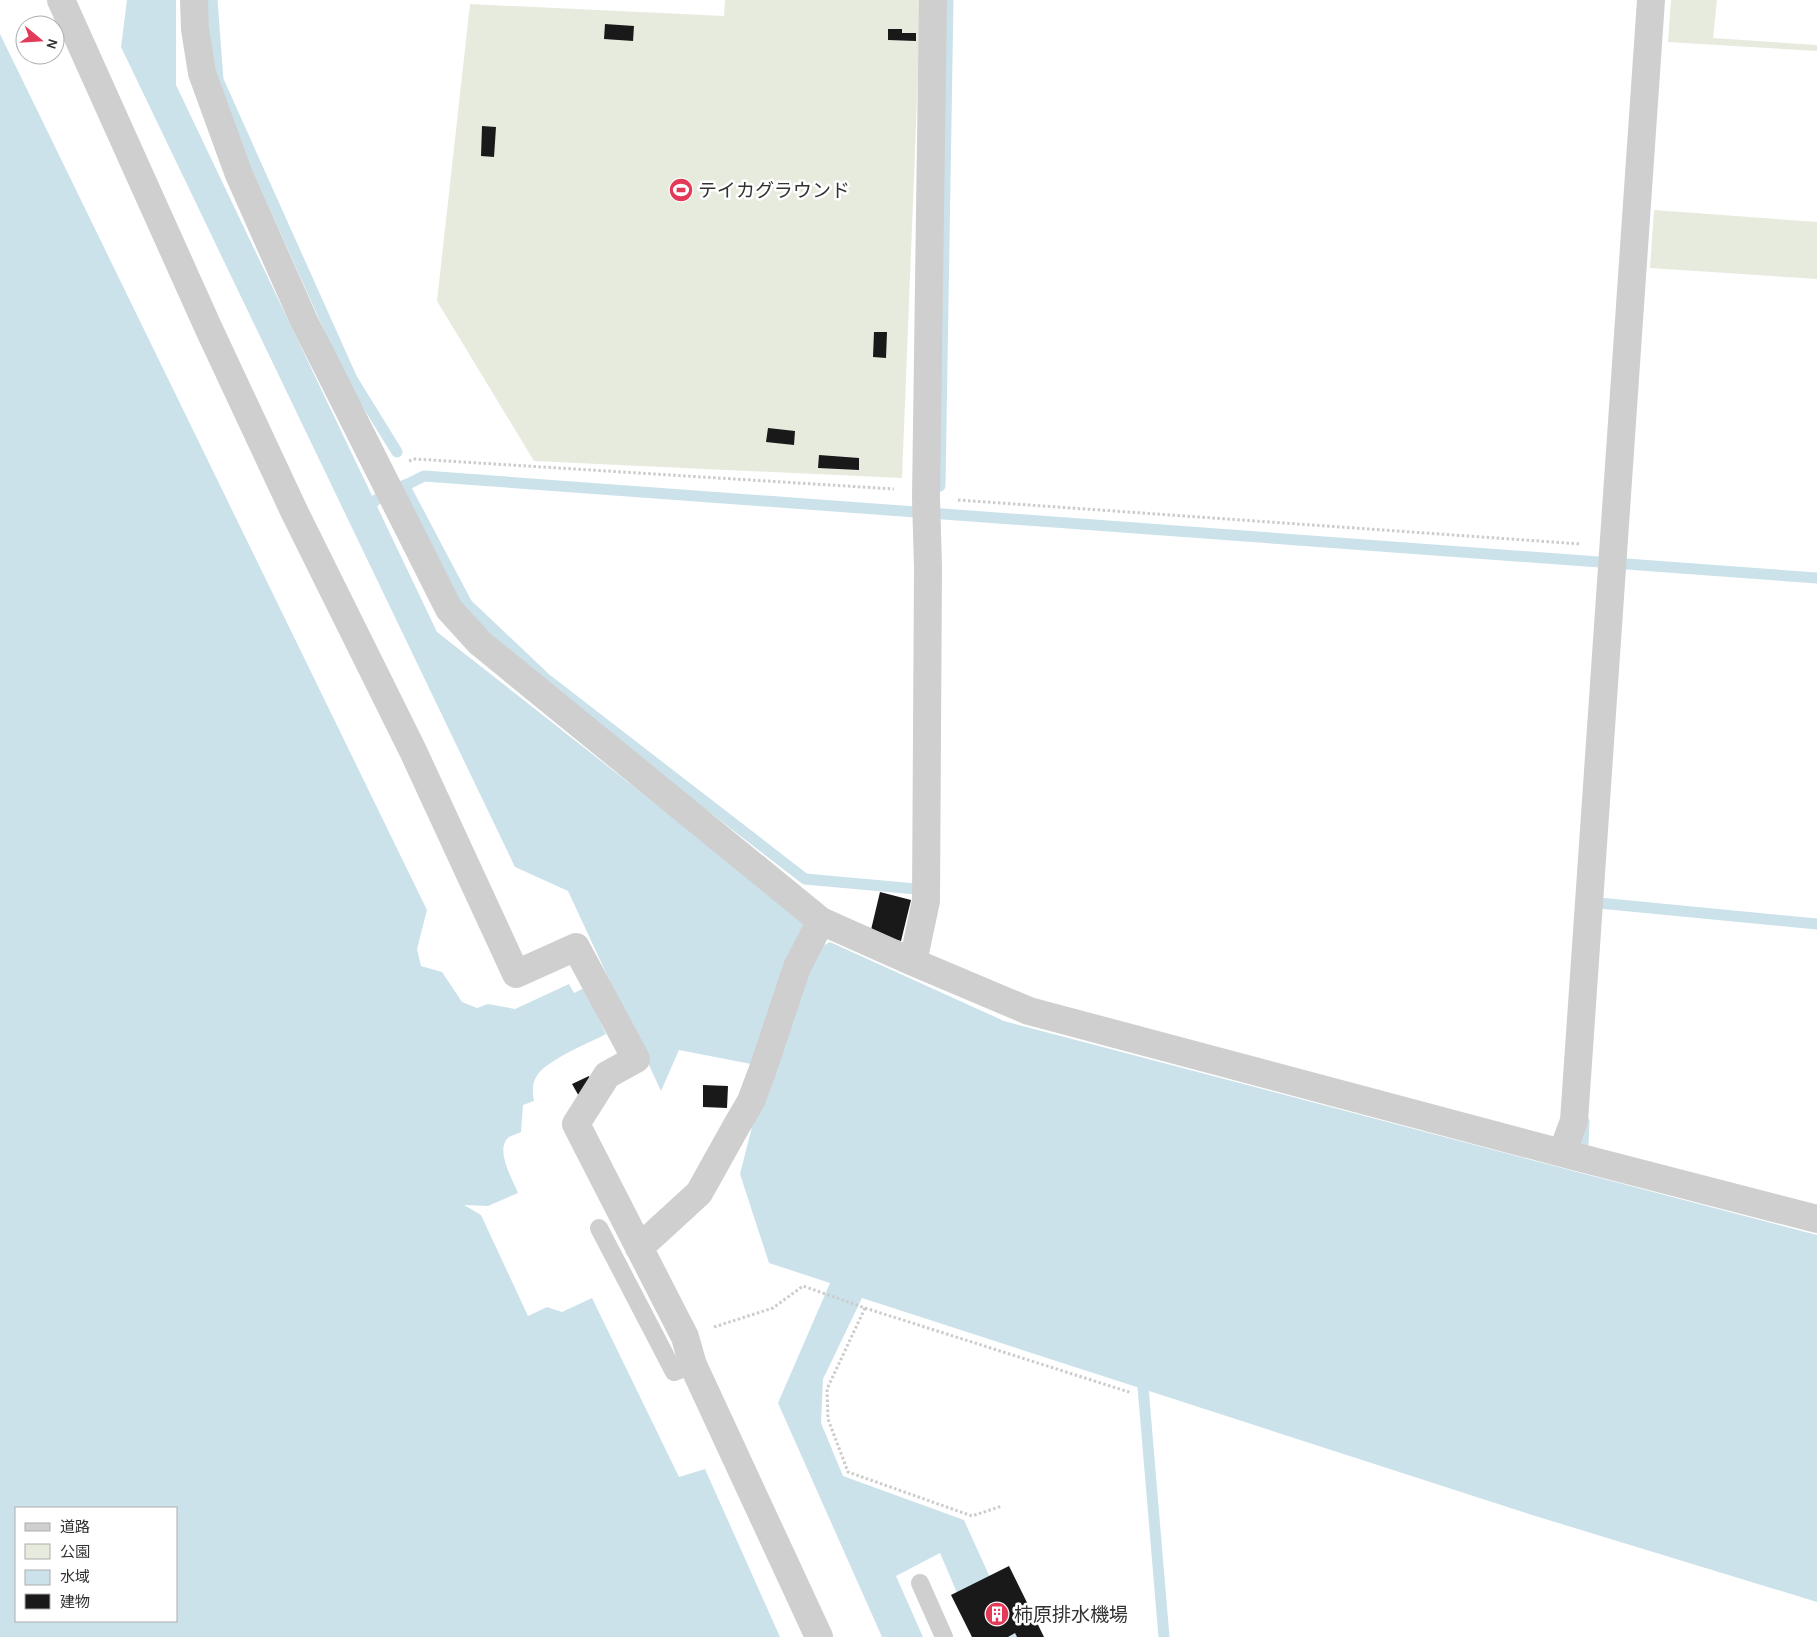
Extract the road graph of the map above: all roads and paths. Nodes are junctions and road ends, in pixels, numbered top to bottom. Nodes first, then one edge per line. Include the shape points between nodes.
1 (61, 0) edge
2 (194, 0) edge
3 (934, 0) edge
4 (1651, 0) edge
5 (386, 485) junction
6 (933, 503) junction
7 (1613, 558) junction
8 (822, 921) junction
9 (913, 962) junction
10 (1562, 1154) junction
11 (1817, 1219) edge
12 (598, 1228) dead end
13 (639, 1248) junction
14 (866, 1308) junction
15 (685, 1337) junction
16 (693, 1365) junction
17 (1132, 1393) dead end
18 (1002, 1506) dead end
19 (920, 1583) dead end
20 (819, 1637) edge
21 (944, 1637) edge

1 - 13 street via 294,511 413,751 516,974 576,947 636,1059 607,1075 576,1124
2 - 5 street via 202,72 238,172 304,321
3 - 6 street
4 - 7 street
5 - 6 path via 415,459
5 - 8 street via 449,609 480,643
6 - 7 path
6 - 9 street via 926,901
7 - 10 street via 1574,1121
8 - 9 street
8 - 13 street via 797,967 751,1100 699,1193
9 - 10 street via 1029,1010
10 - 11 street
12 - 16 lane via 674,1372
13 - 15 street
14 - 15 path via 803,1286 773,1308
14 - 17 path
14 - 18 path via 827,1389 828,1419 848,1472 972,1516
15 - 16 street
16 - 20 street
19 - 21 lane

